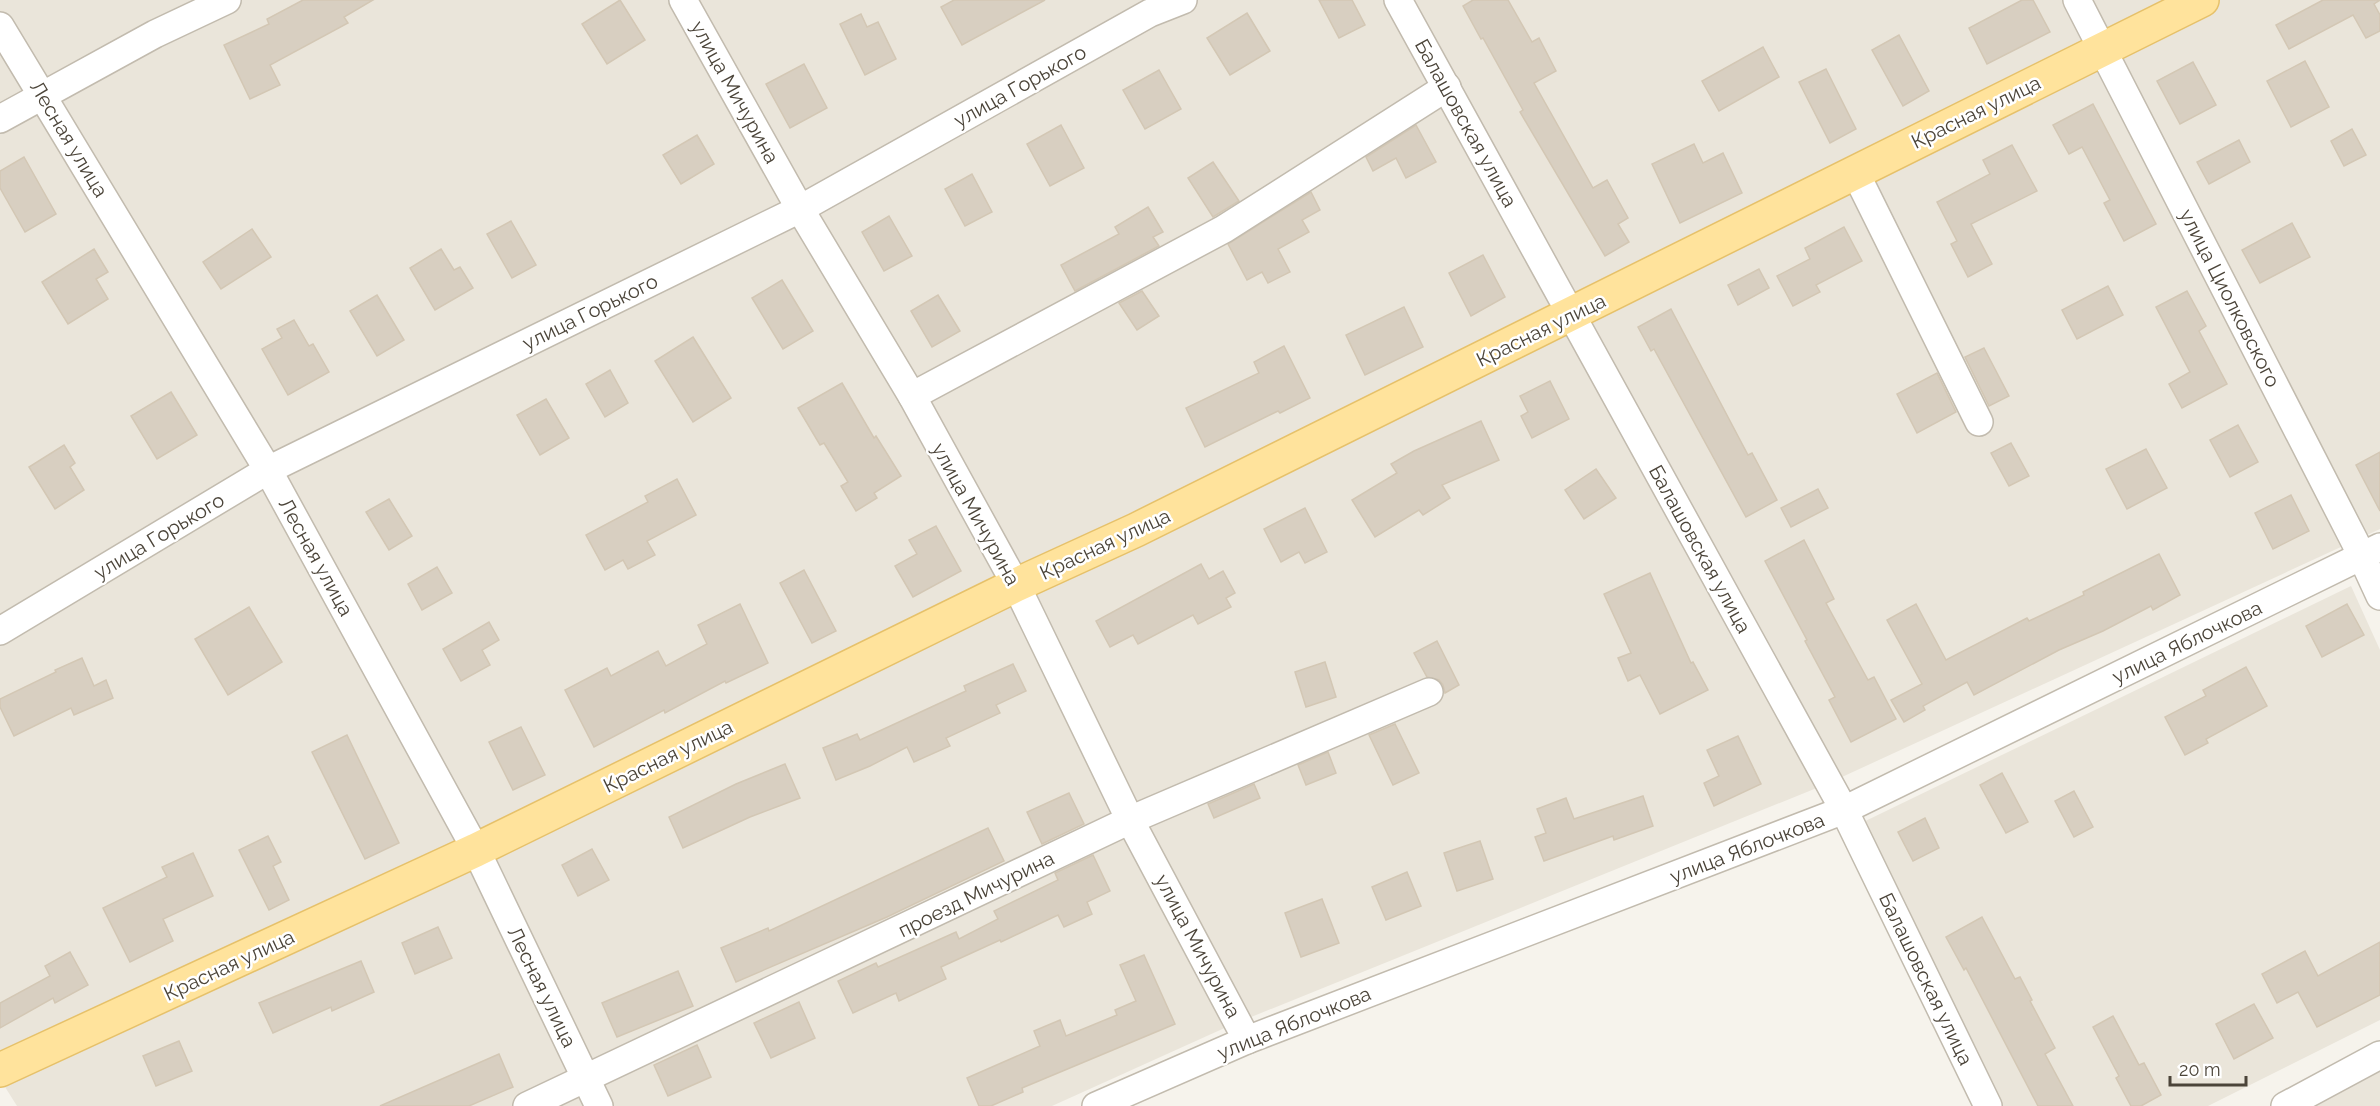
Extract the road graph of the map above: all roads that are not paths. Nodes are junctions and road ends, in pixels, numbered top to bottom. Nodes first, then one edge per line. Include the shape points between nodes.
1 (227, 0) edge
2 (683, 0) edge
3 (1183, 0) edge
4 (1398, 0) edge
5 (2077, 0) edge
6 (2202, 0) edge
7 (0, 26) edge
8 (2102, 49) junction
9 (1447, 87) junction
10 (42, 95) junction
11 (0, 119) edge
12 (1855, 172) junction
13 (800, 209) junction
14 (1571, 315) junction
15 (912, 396) junction
16 (1978, 423) dead end
17 (268, 470) junction
18 (2371, 552) edge
19 (1016, 585) junction
20 (2380, 596) edge
21 (0, 631) edge
22 (1429, 692) dead end
23 (1844, 810) junction
24 (1130, 820) junction
25 (476, 850) junction
26 (1247, 1040) junction
27 (2380, 1055) edge
28 (0, 1070) edge
29 (587, 1079) junction
30 (527, 1106) edge
31 (599, 1106) edge
32 (1096, 1106) edge
33 (1988, 1106) edge
34 (2285, 1106) edge

1 - 10 street
2 - 13 street, улица Мичурина
3 - 13 street, улица Горького via 1150,13
4 - 9 street, Балашовская улица
5 - 8 street, улица Циолковского
6 - 8 main road, Красная улица
7 - 10 street, Лесная улица
8 - 12 main road, Красная улица
8 - 18 street, улица Циолковского
9 - 14 street, Балашовская улица
9 - 15 street via 1224,229
10 - 11 street
10 - 17 street, Лесная улица
12 - 14 main road, Красная улица
12 - 16 street
13 - 15 street, улица Мичурина
13 - 17 street, улица Горького
14 - 19 main road, Красная улица via 1136,530
14 - 23 street, Балашовская улица
15 - 19 street, улица Мичурина
17 - 21 street, улица Горького
17 - 25 street, Лесная улица
18 - 20 street, улица Циолковского
18 - 23 street, улица Яблочкова
19 - 24 street, улица Мичурина
19 - 25 main road, Красная улица
22 - 24 street, проезд Мичурина
23 - 26 street, улица Яблочкова
23 - 33 street, Балашовская улица
24 - 26 street, улица Мичурина
24 - 29 street, проезд Мичурина
25 - 28 main road, Красная улица
25 - 29 street, Лесная улица
26 - 32 street, улица Яблочкова
27 - 34 street
29 - 30 street, проезд Мичурина
29 - 31 street, Лесная улица

